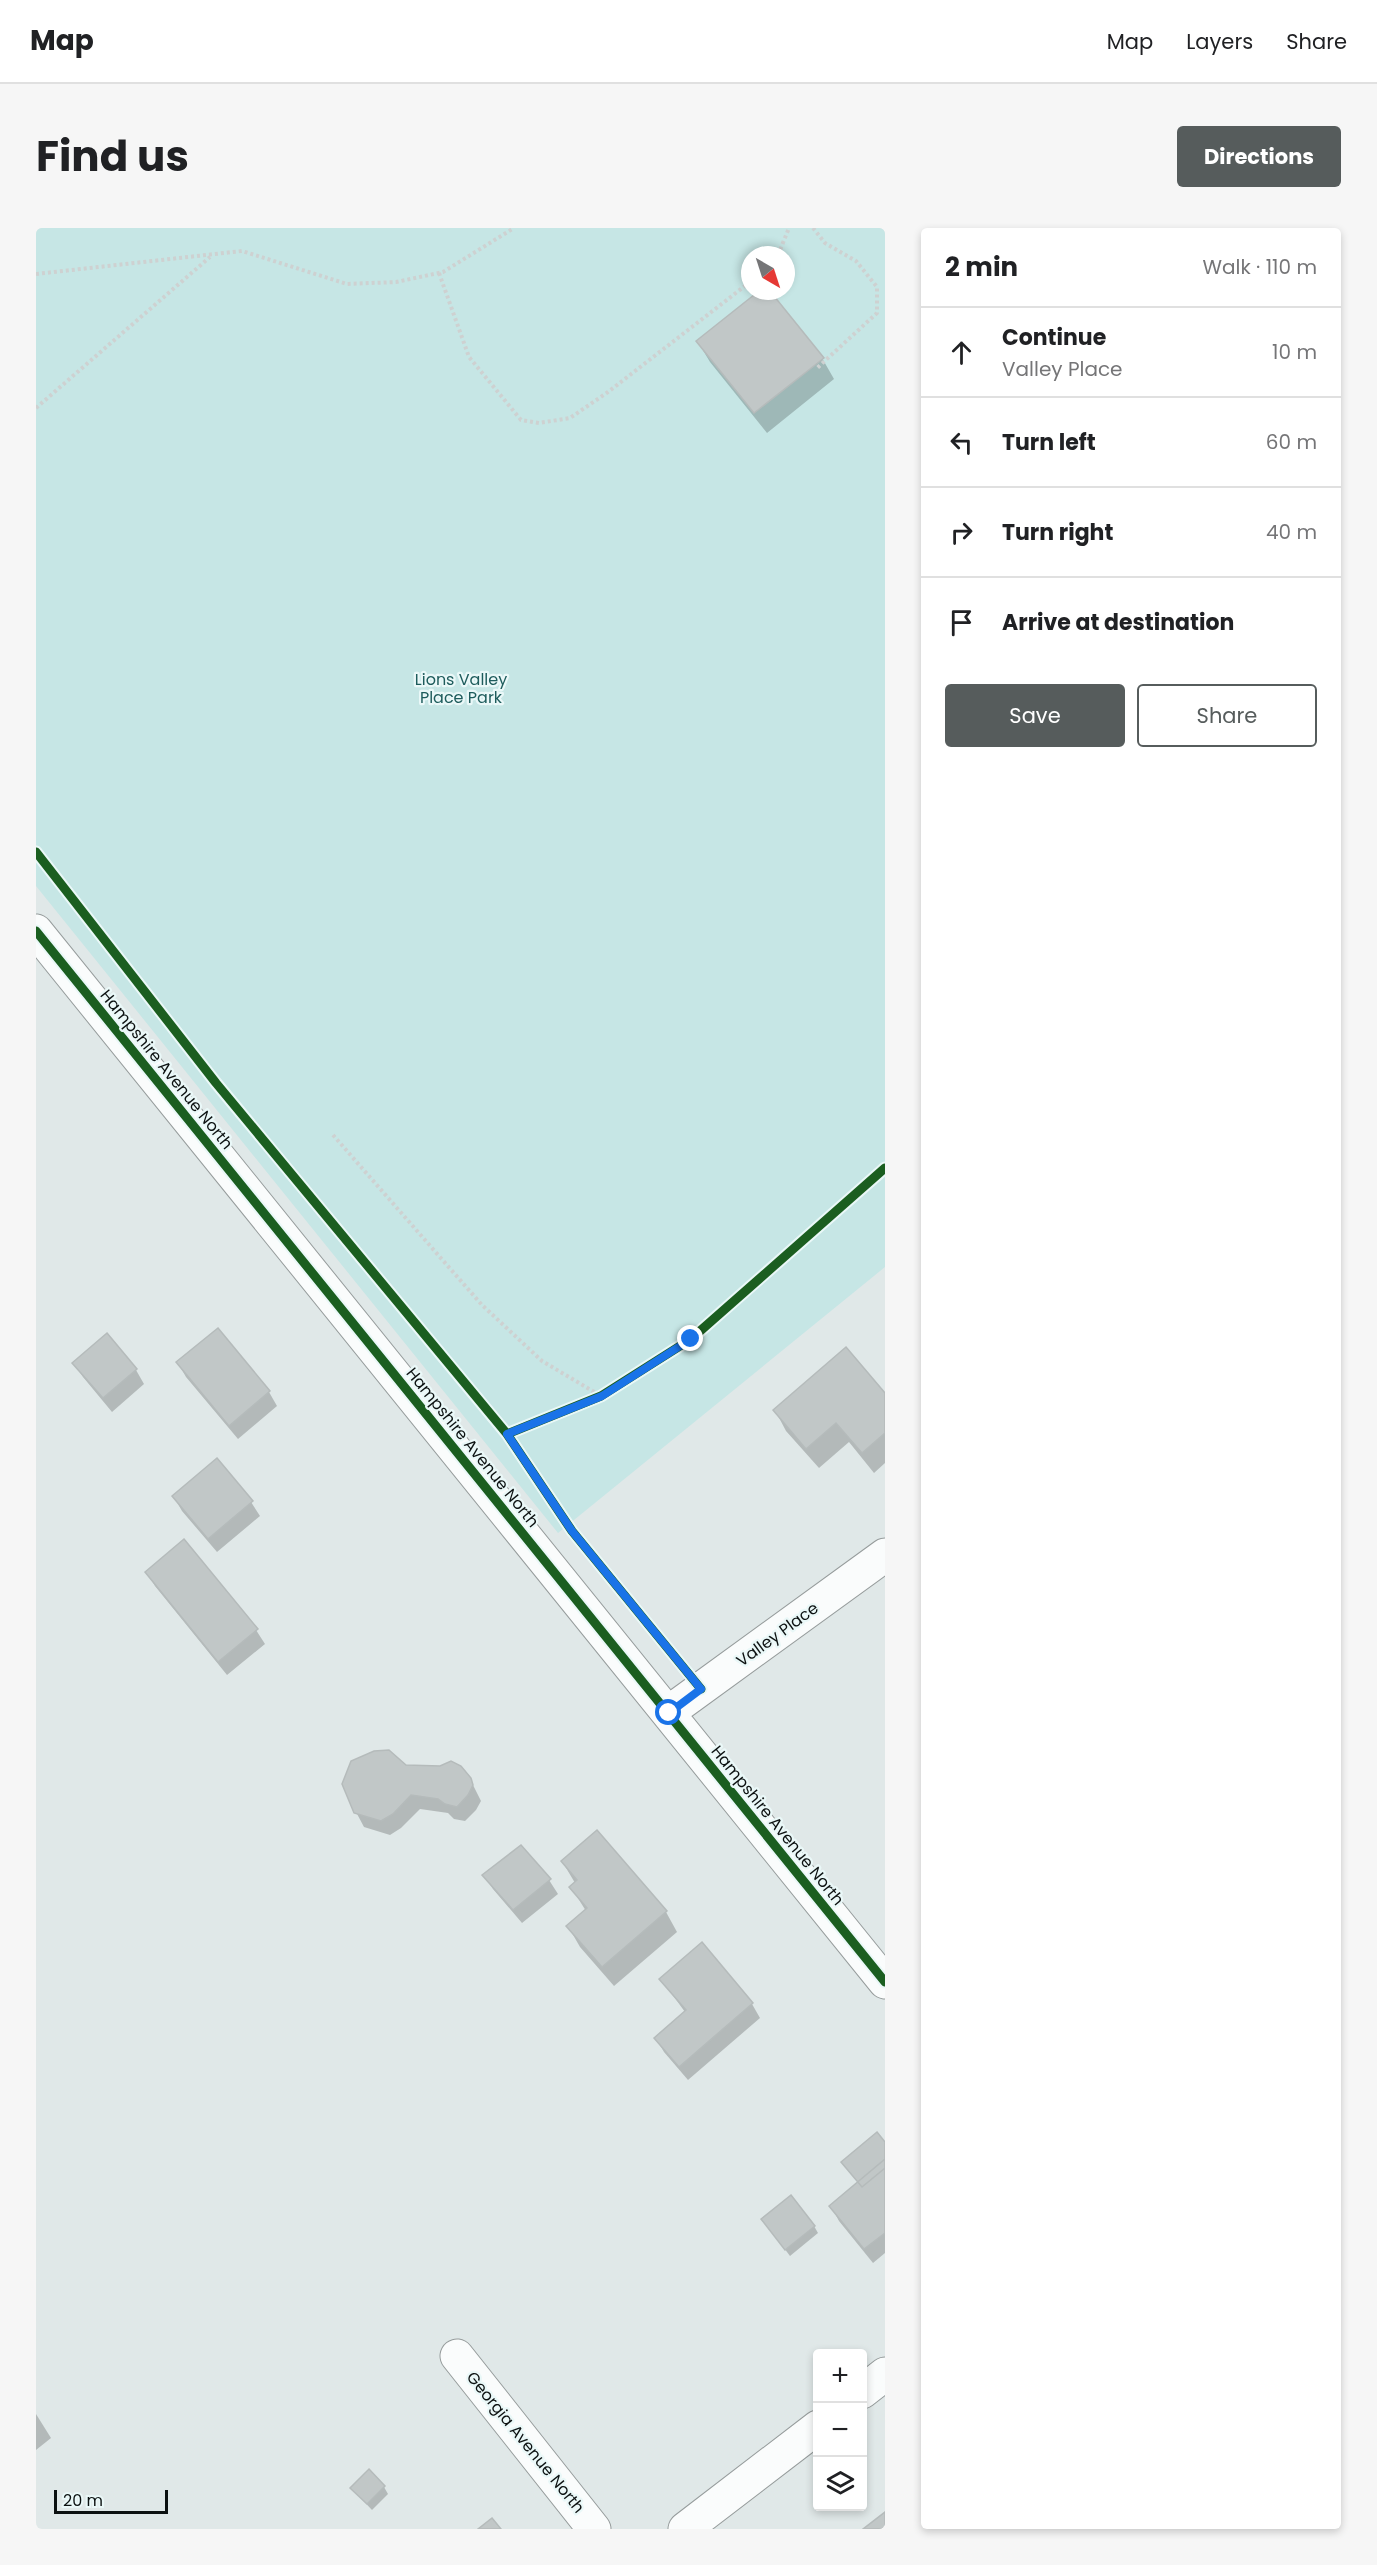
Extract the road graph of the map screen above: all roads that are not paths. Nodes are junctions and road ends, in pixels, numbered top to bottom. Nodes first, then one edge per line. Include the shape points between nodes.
1 (36, 931) edge
2 (885, 1555) edge
3 (669, 1713) junction
4 (885, 1982) edge
5 (457, 2356) dead end
6 (885, 2374) edge
7 (867, 2388) edge
8 (813, 2431) edge
9 (594, 2529) edge
10 (685, 2529) edge

1 - 3 street, Hampshire Avenue North
2 - 3 street, Valley Place
3 - 4 street, Hampshire Avenue North
5 - 9 street, Georgia Avenue North
6 - 7 street
8 - 10 street

